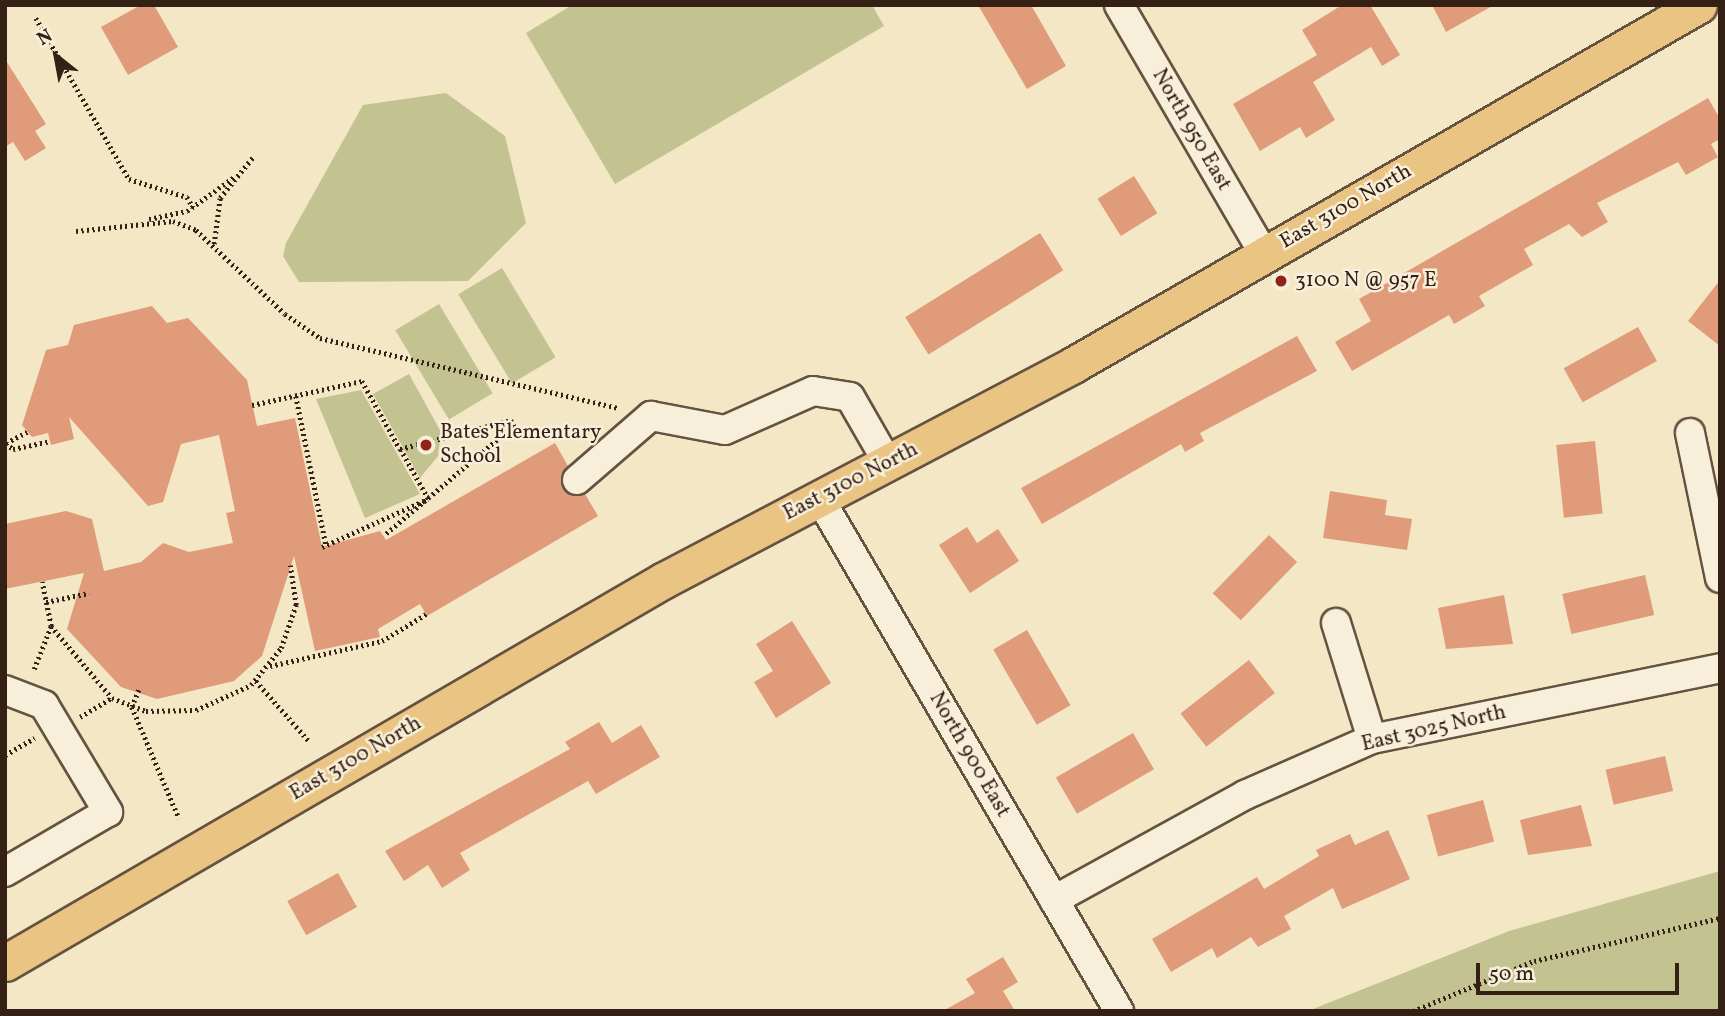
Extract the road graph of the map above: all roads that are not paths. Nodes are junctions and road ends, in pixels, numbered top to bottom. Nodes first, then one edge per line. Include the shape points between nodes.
1 (1119, 5) edge
2 (1699, 5) edge
3 (1264, 254) junction
4 (1690, 433) dead end
5 (888, 463) junction
6 (577, 480) dead end
7 (820, 499) junction
8 (1720, 578) edge
9 (1336, 623) dead end
10 (1720, 668) edge
11 (5, 690) edge
12 (1372, 739) junction
13 (5, 872) edge
14 (1054, 900) junction
15 (5, 963) edge
16 (1119, 1011) edge

1 - 3 street, North 950 East
2 - 3 main road, East 3100 North
3 - 5 main road, East 3100 North
4 - 8 street
5 - 6 street via 850,397 835,390 813,391 725,430 651,416
5 - 7 main road, East 3100 North
7 - 14 street, North 900 East
7 - 15 main road, East 3100 North via 664,580
9 - 12 street
10 - 12 street, East 3025 North
11 - 13 street via 44,705 108,812
12 - 14 street, East 3025 North via 1245,795
14 - 16 street, North 900 East

